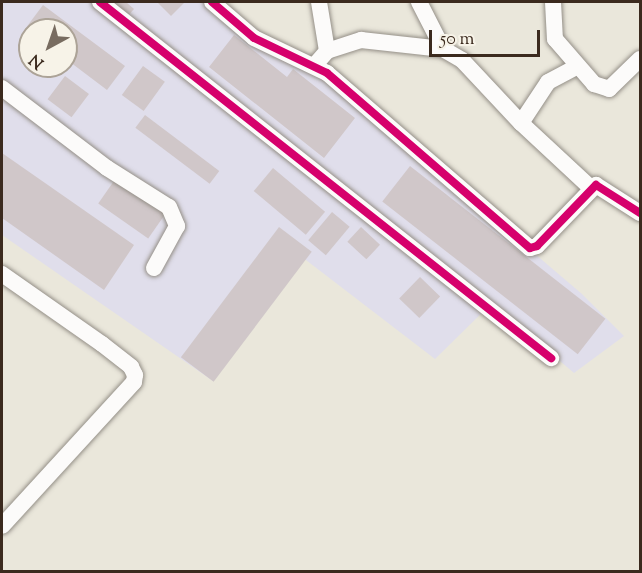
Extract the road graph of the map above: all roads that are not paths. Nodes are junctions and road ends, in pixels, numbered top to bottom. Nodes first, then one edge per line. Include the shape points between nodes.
1 (100, 2) edge
2 (212, 2) edge
3 (320, 2) edge
4 (419, 2) edge
5 (553, 2) edge
6 (443, 49) junction
7 (327, 51) junction
8 (640, 59) edge
9 (314, 66) junction
10 (576, 68) junction
11 (2, 88) edge
12 (520, 123) junction
13 (591, 188) junction
14 (640, 213) edge
15 (154, 268) dead end
16 (2, 274) edge
17 (550, 358) dead end
18 (2, 526) edge

1 - 17 street
2 - 9 street via 254,38
3 - 7 street
4 - 6 street
5 - 10 street via 555,39
6 - 7 street via 361,40
6 - 12 street via 462,60
7 - 9 street
8 - 10 street via 606,90
9 - 13 street via 530,248 537,246
10 - 12 street via 548,82
11 - 15 street via 107,168 169,207 177,226
12 - 13 street
13 - 14 street via 599,186
16 - 18 street via 102,344 131,367 135,375 134,382

